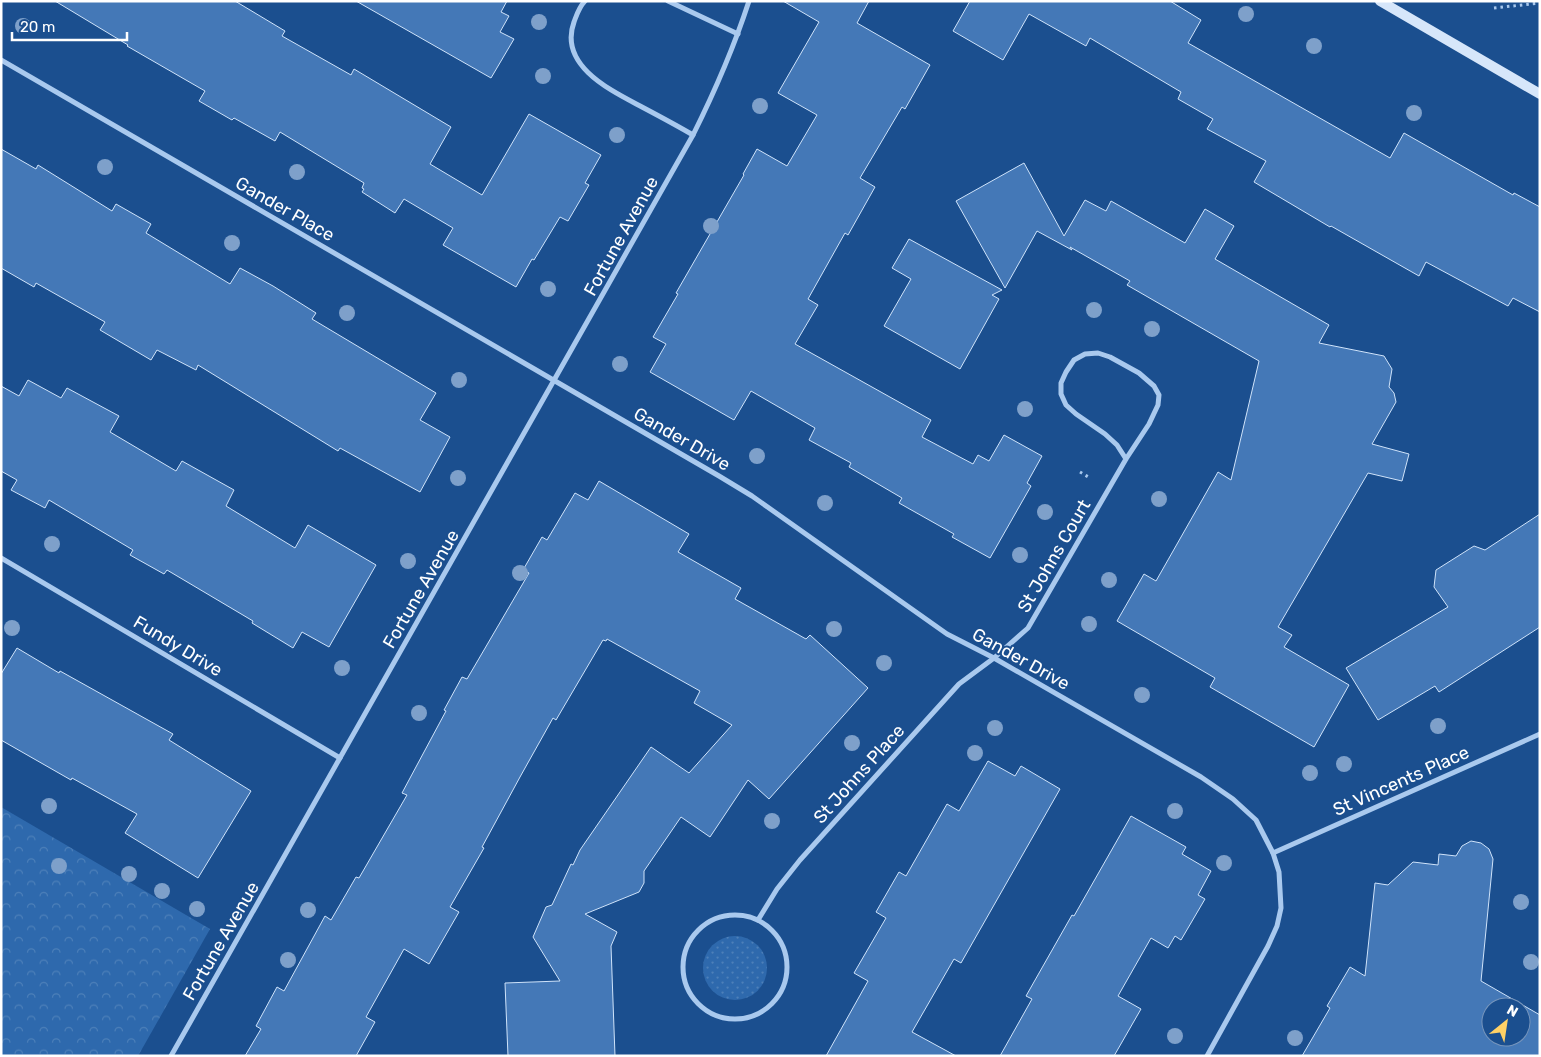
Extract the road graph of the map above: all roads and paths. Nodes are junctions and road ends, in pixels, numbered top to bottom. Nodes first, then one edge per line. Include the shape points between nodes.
1 (585, 1) edge
2 (668, 1) edge
3 (749, 1) edge
4 (1380, 1) edge
5 (1540, 3) edge
6 (1494, 8) dead end
7 (738, 34) junction
8 (1, 60) edge
9 (1540, 94) edge
10 (694, 135) junction
11 (554, 382) junction
12 (1126, 459) junction
13 (1, 558) edge
14 (994, 658) junction
15 (1539, 735) edge
16 (340, 758) junction
17 (1273, 853) junction
18 (758, 920) junction
19 (171, 1056) edge
20 (1207, 1056) edge

1 - 10 street via 572,27 571,38 578,61 600,83
2 - 7 street
3 - 7 street, Fortune Avenue
4 - 9 street
5 - 6 path
7 - 10 street, Fortune Avenue
8 - 11 street, Gander Place
10 - 11 street, Fortune Avenue
11 - 14 street, Gander Drive via 752,496 948,634
11 - 16 street, Fortune Avenue
12 - 12 street, St Johns Court via 1152,419 1159,395 1147,379 1125,364 1098,353 1085,354 1074,360 1066,372 1061,394 1066,405 1105,434
12 - 14 street, St Johns Court via 1028,628
13 - 16 street, Fundy Drive
14 - 17 street, Gander Drive via 1219,787 1256,820
14 - 18 street, St Johns Place via 959,684 807,853 777,889
15 - 17 street, St Vincents Place
16 - 19 street, Fortune Avenue
17 - 20 street, Gander Drive via 1280,886 1281,908 1277,926
18 - 18 street via 725,916 697,932 688,946 683,962 687,986 700,1006 714,1015 731,1019 749,1017 765,1010 785,981 787,963 782,946 772,931

